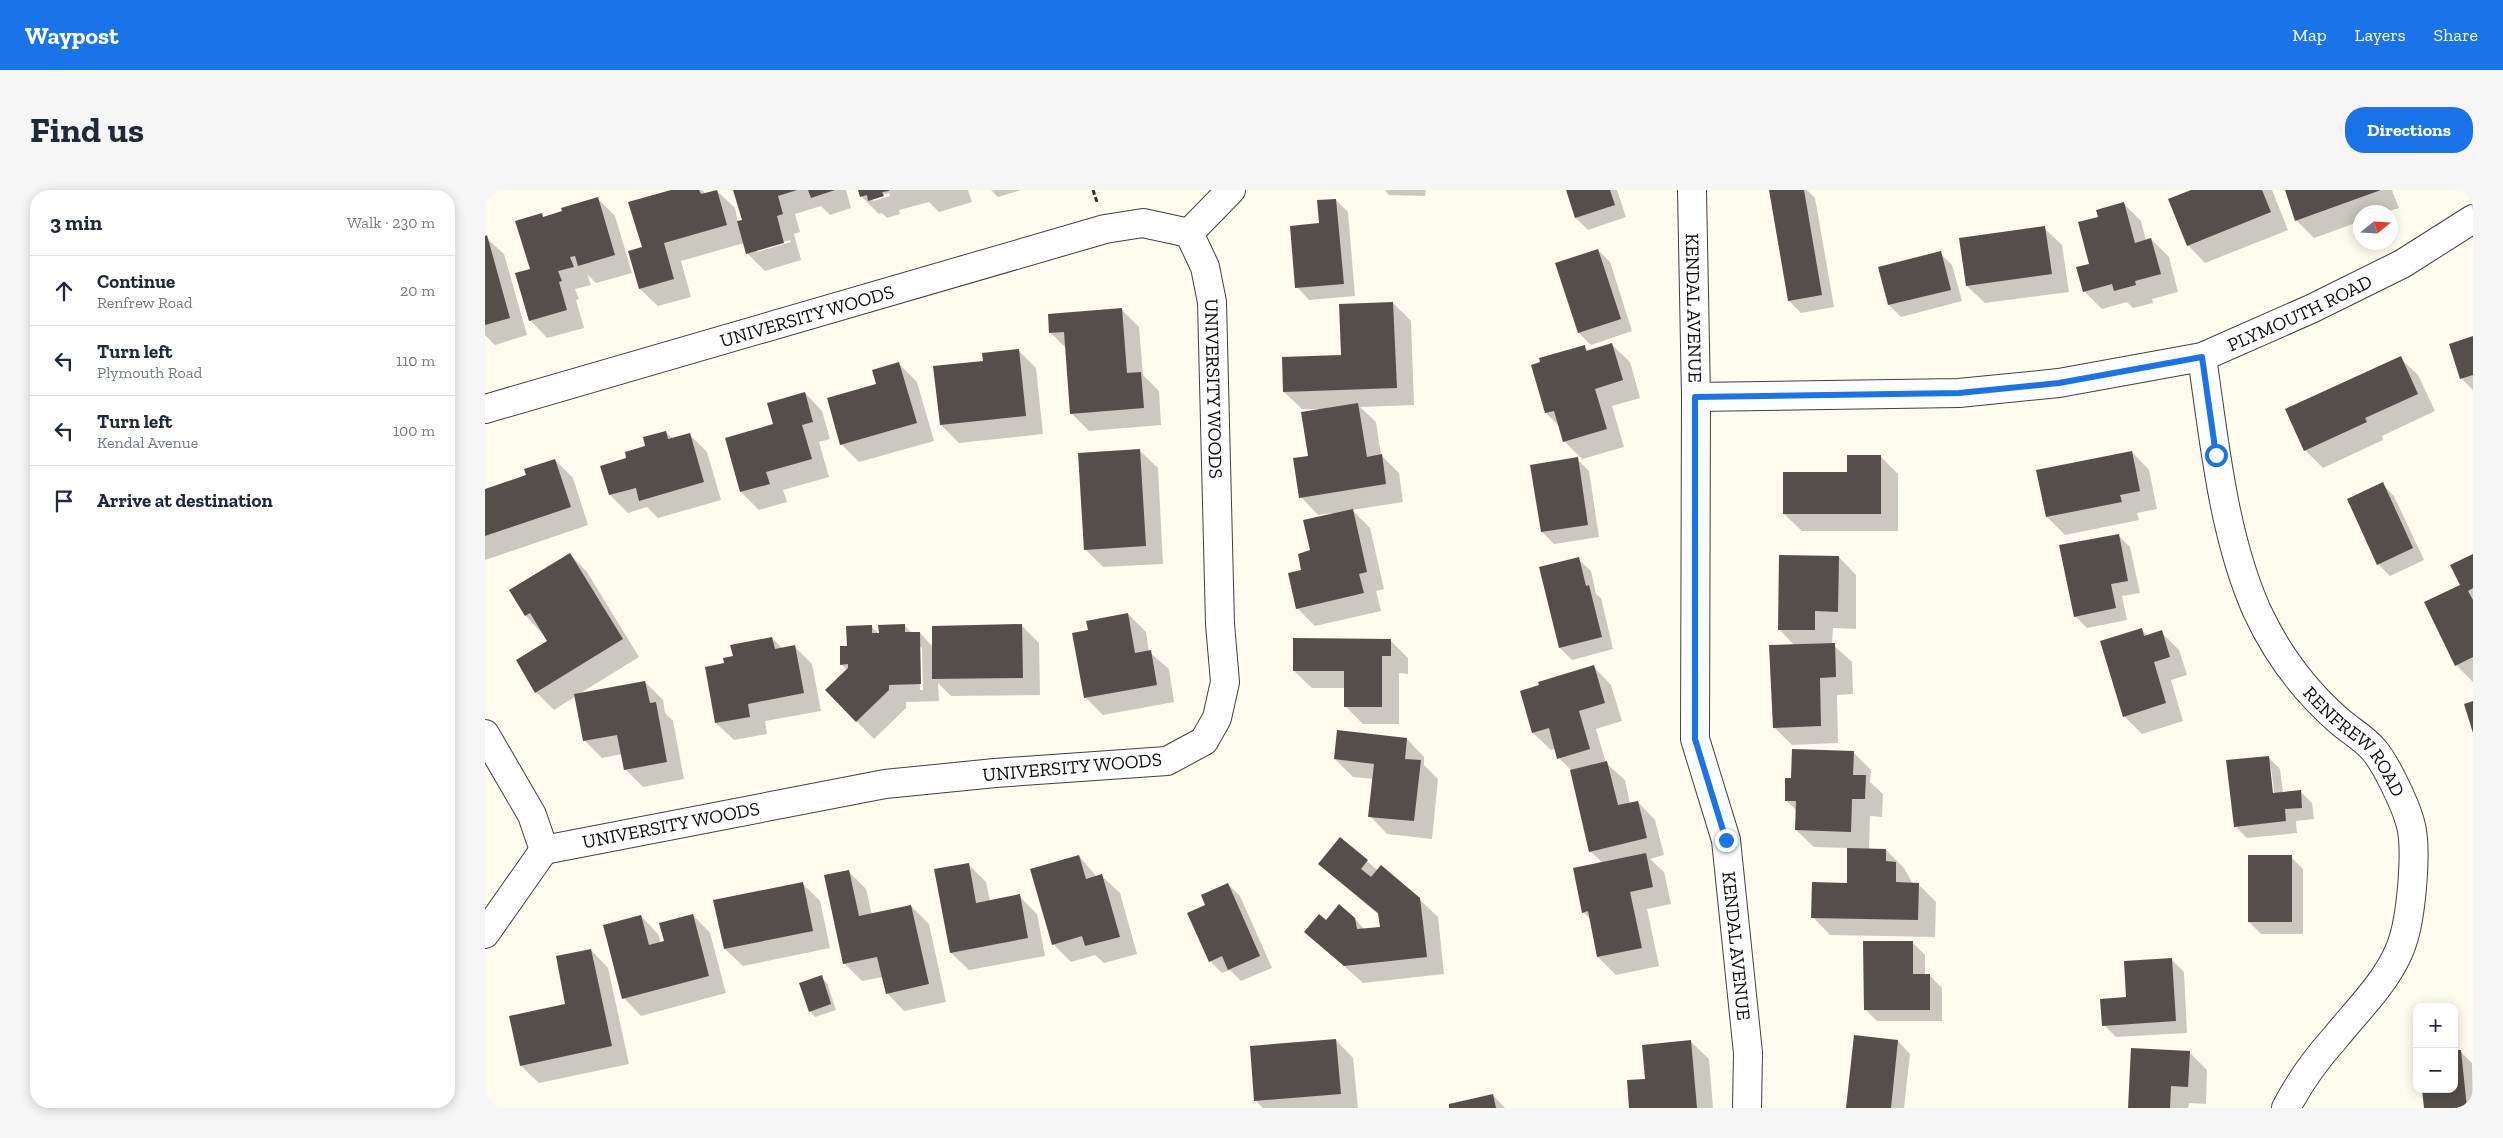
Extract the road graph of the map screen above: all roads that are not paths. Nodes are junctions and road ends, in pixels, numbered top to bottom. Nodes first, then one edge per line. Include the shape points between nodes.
1 (1231, 190) edge
2 (1692, 190) edge
3 (2473, 220) edge
4 (1189, 233) junction
5 (2202, 357) junction
6 (1695, 397) junction
7 (485, 409) edge
8 (485, 734) edge
9 (544, 850) junction
10 (485, 934) edge
11 (1747, 1108) edge
12 (2286, 1108) edge

1 - 4 street
2 - 6 street, KENDAL AVENUE
3 - 5 street, PLYMOUTH ROAD via 2403,264
4 - 7 street, UNIVERSITY WOODS via 1143,223 1105,229
4 - 9 street, UNIVERSITY WOODS via 1205,267 1212,302 1220,624 1225,682 1217,718 1204,741 1167,761 885,784
5 - 6 street, PLYMOUTH ROAD via 2059,383 1959,393
5 - 12 street, RENFREW ROAD via 2216,455 2232,531 2257,610 2276,647 2302,684 2337,720 2374,750 2411,824 2413,881 2404,938 2383,981 2332,1041
6 - 11 street, KENDAL AVENUE via 1695,739 1726,840 1748,1053
8 - 9 street via 532,815
9 - 10 street

